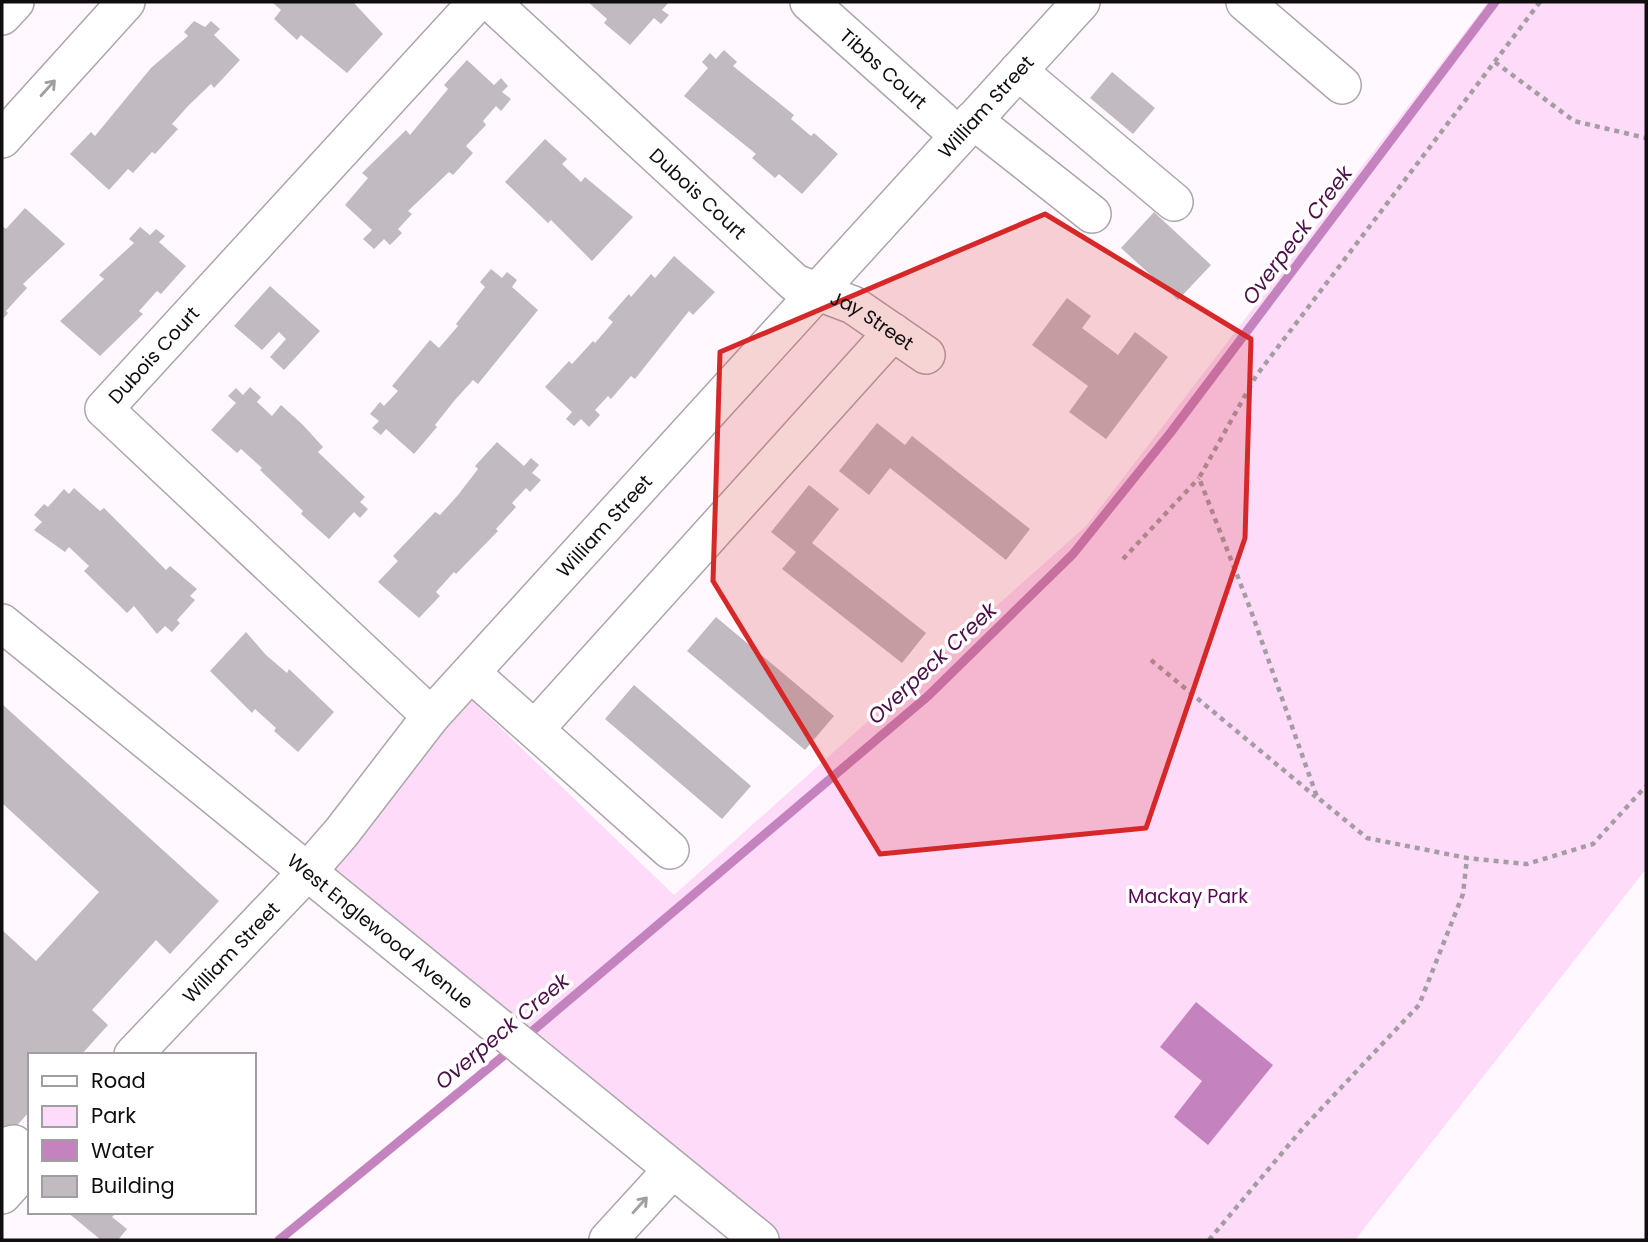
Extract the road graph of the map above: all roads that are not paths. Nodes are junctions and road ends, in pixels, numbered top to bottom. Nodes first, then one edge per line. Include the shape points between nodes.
1 (15, 2) edge
2 (126, 2) edge
3 (477, 2) edge
4 (491, 2) edge
5 (809, 2) edge
6 (1081, 2) edge
7 (1245, 2) edge
8 (2, 16) edge
9 (1018, 71) junction
10 (1342, 85) dead end
11 (966, 128) junction
12 (2, 139) edge
13 (1174, 202) dead end
14 (1092, 214) dead end
15 (818, 291) junction
16 (893, 332) junction
17 (926, 355) dead end
18 (2, 623) edge
19 (471, 673) junction
20 (431, 716) junction
21 (535, 730) junction
22 (670, 850) dead end
23 (307, 872) junction
24 (135, 1053) edge
25 (2, 1147) edge
26 (28, 1155) edge
27 (28, 1166) edge
28 (673, 1170) junction
29 (2, 1195) edge
30 (608, 1240) edge
31 (760, 1240) edge

1 - 8 street
12 -> 2 street
3 - 20 street, Dubois Court via 104,409
4 - 15 street, Dubois Court via 795,283
5 - 11 street, Tibbs Court
6 - 9 street, William Street
7 - 10 street
9 - 11 street, William Street
9 - 13 street
11 - 14 street, Tibbs Court
11 - 15 street, William Street
15 - 16 street, Jay Street via 853,305
15 - 19 street, William Street
16 - 17 street, Jay Street
16 - 21 street
18 - 23 street, West Englewood Avenue
19 - 20 street, William Street
19 - 21 street
20 - 23 street, William Street
21 - 22 street
23 - 24 street, William Street
23 - 28 street, West Englewood Avenue
25 - 26 street via 13,1144
27 - 29 street
30 -> 28 street
28 - 31 street, West Englewood Avenue

